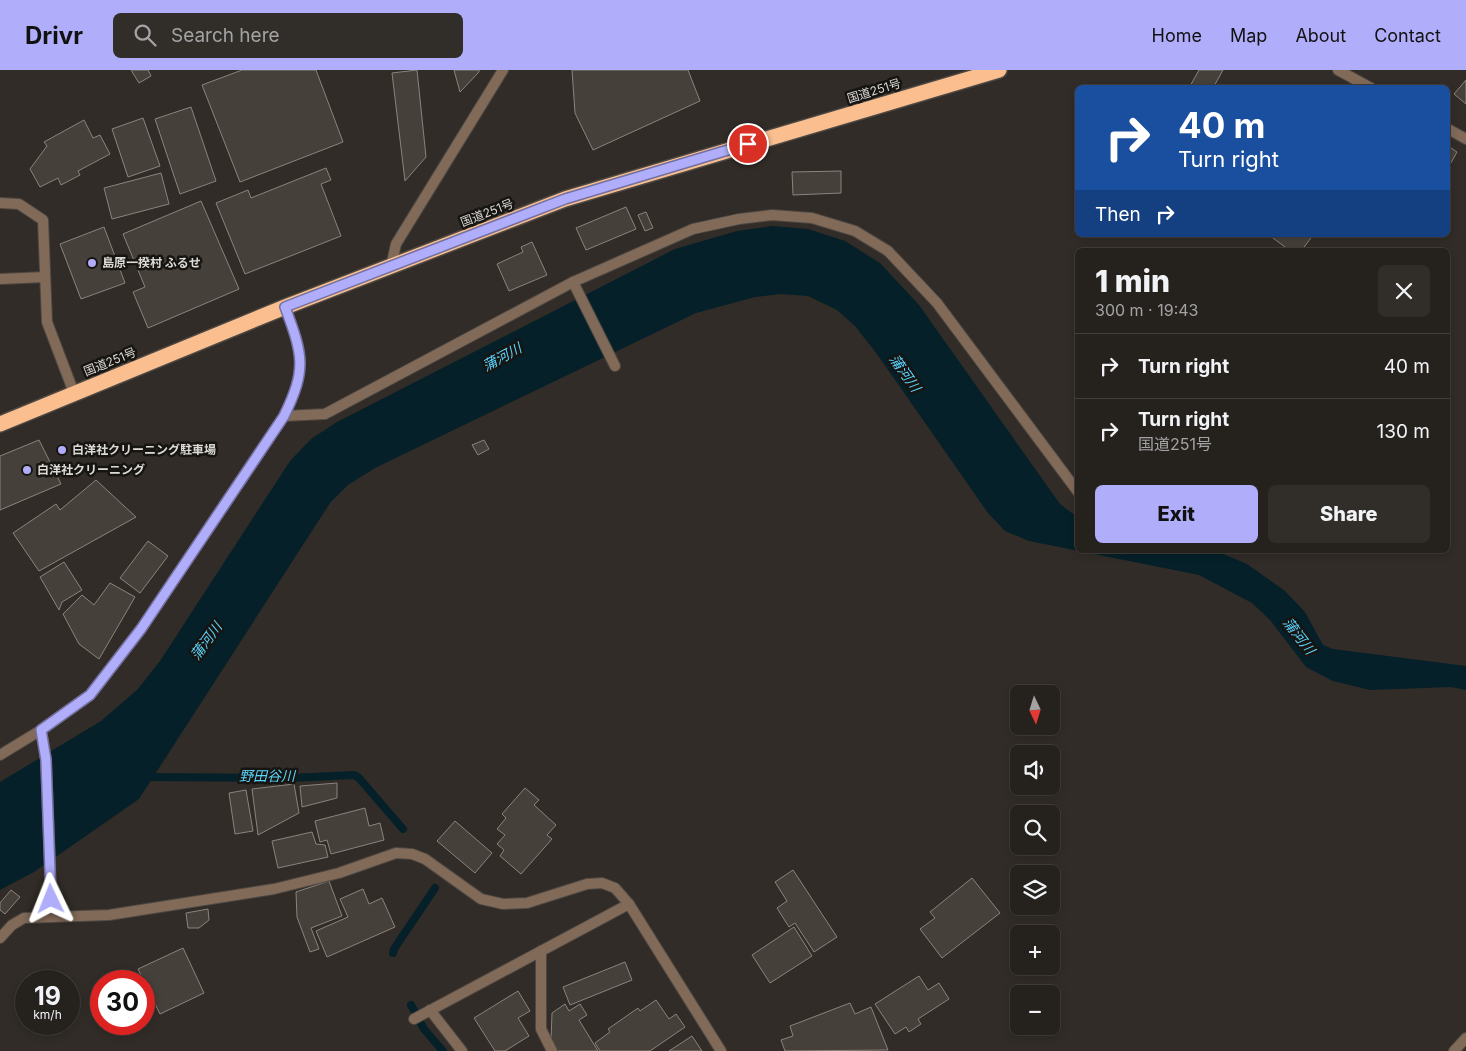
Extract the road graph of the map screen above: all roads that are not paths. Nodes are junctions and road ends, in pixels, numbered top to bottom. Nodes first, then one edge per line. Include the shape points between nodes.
1 (503, 70) edge
2 (999, 70) edge
3 (1338, 70) edge
4 (1366, 85) edge
5 (1450, 130) edge
6 (1466, 139) edge
7 (0, 203) edge
8 (391, 267) junction
9 (45, 277) junction
10 (0, 279) edge
11 (575, 285) junction
12 (285, 307) junction
13 (613, 361) dead end
14 (74, 393) junction
15 (284, 416) junction
16 (0, 424) edge
17 (1075, 488) edge
18 (41, 730) junction
19 (0, 755) edge
20 (629, 904) junction
21 (52, 916) junction
22 (0, 938) edge
23 (541, 951) junction
24 (1466, 1038) edge
25 (462, 1051) edge
26 (552, 1051) edge
27 (721, 1051) edge
28 (1454, 1051) edge

1 - 8 street via 396,244
2 - 8 highway, 国道251号 via 565,199
3 - 4 street
5 - 6 street
7 - 9 street via 18,204 43,220
8 - 12 highway, 国道251号
9 - 10 street
9 - 14 street via 47,322
11 - 13 street
11 - 15 street via 326,414
11 - 17 street via 693,229 739,219 772,215 812,218 855,231 888,251 937,303
12 - 14 highway, 国道251号
12 - 15 street via 297,340 300,360 299,378
14 - 16 highway, 国道251号
15 - 18 street via 141,629 90,695
18 - 19 street
18 - 21 street via 46,760
20 - 21 street via 615,888 602,883 587,884 528,903 503,904 481,899 425,859 412,854 396,854 274,889 109,915
20 - 23 street
20 - 27 street
21 - 22 street via 24,918
23 - 25 street via 422,1014
23 - 26 street via 541,1029
24 - 28 street

